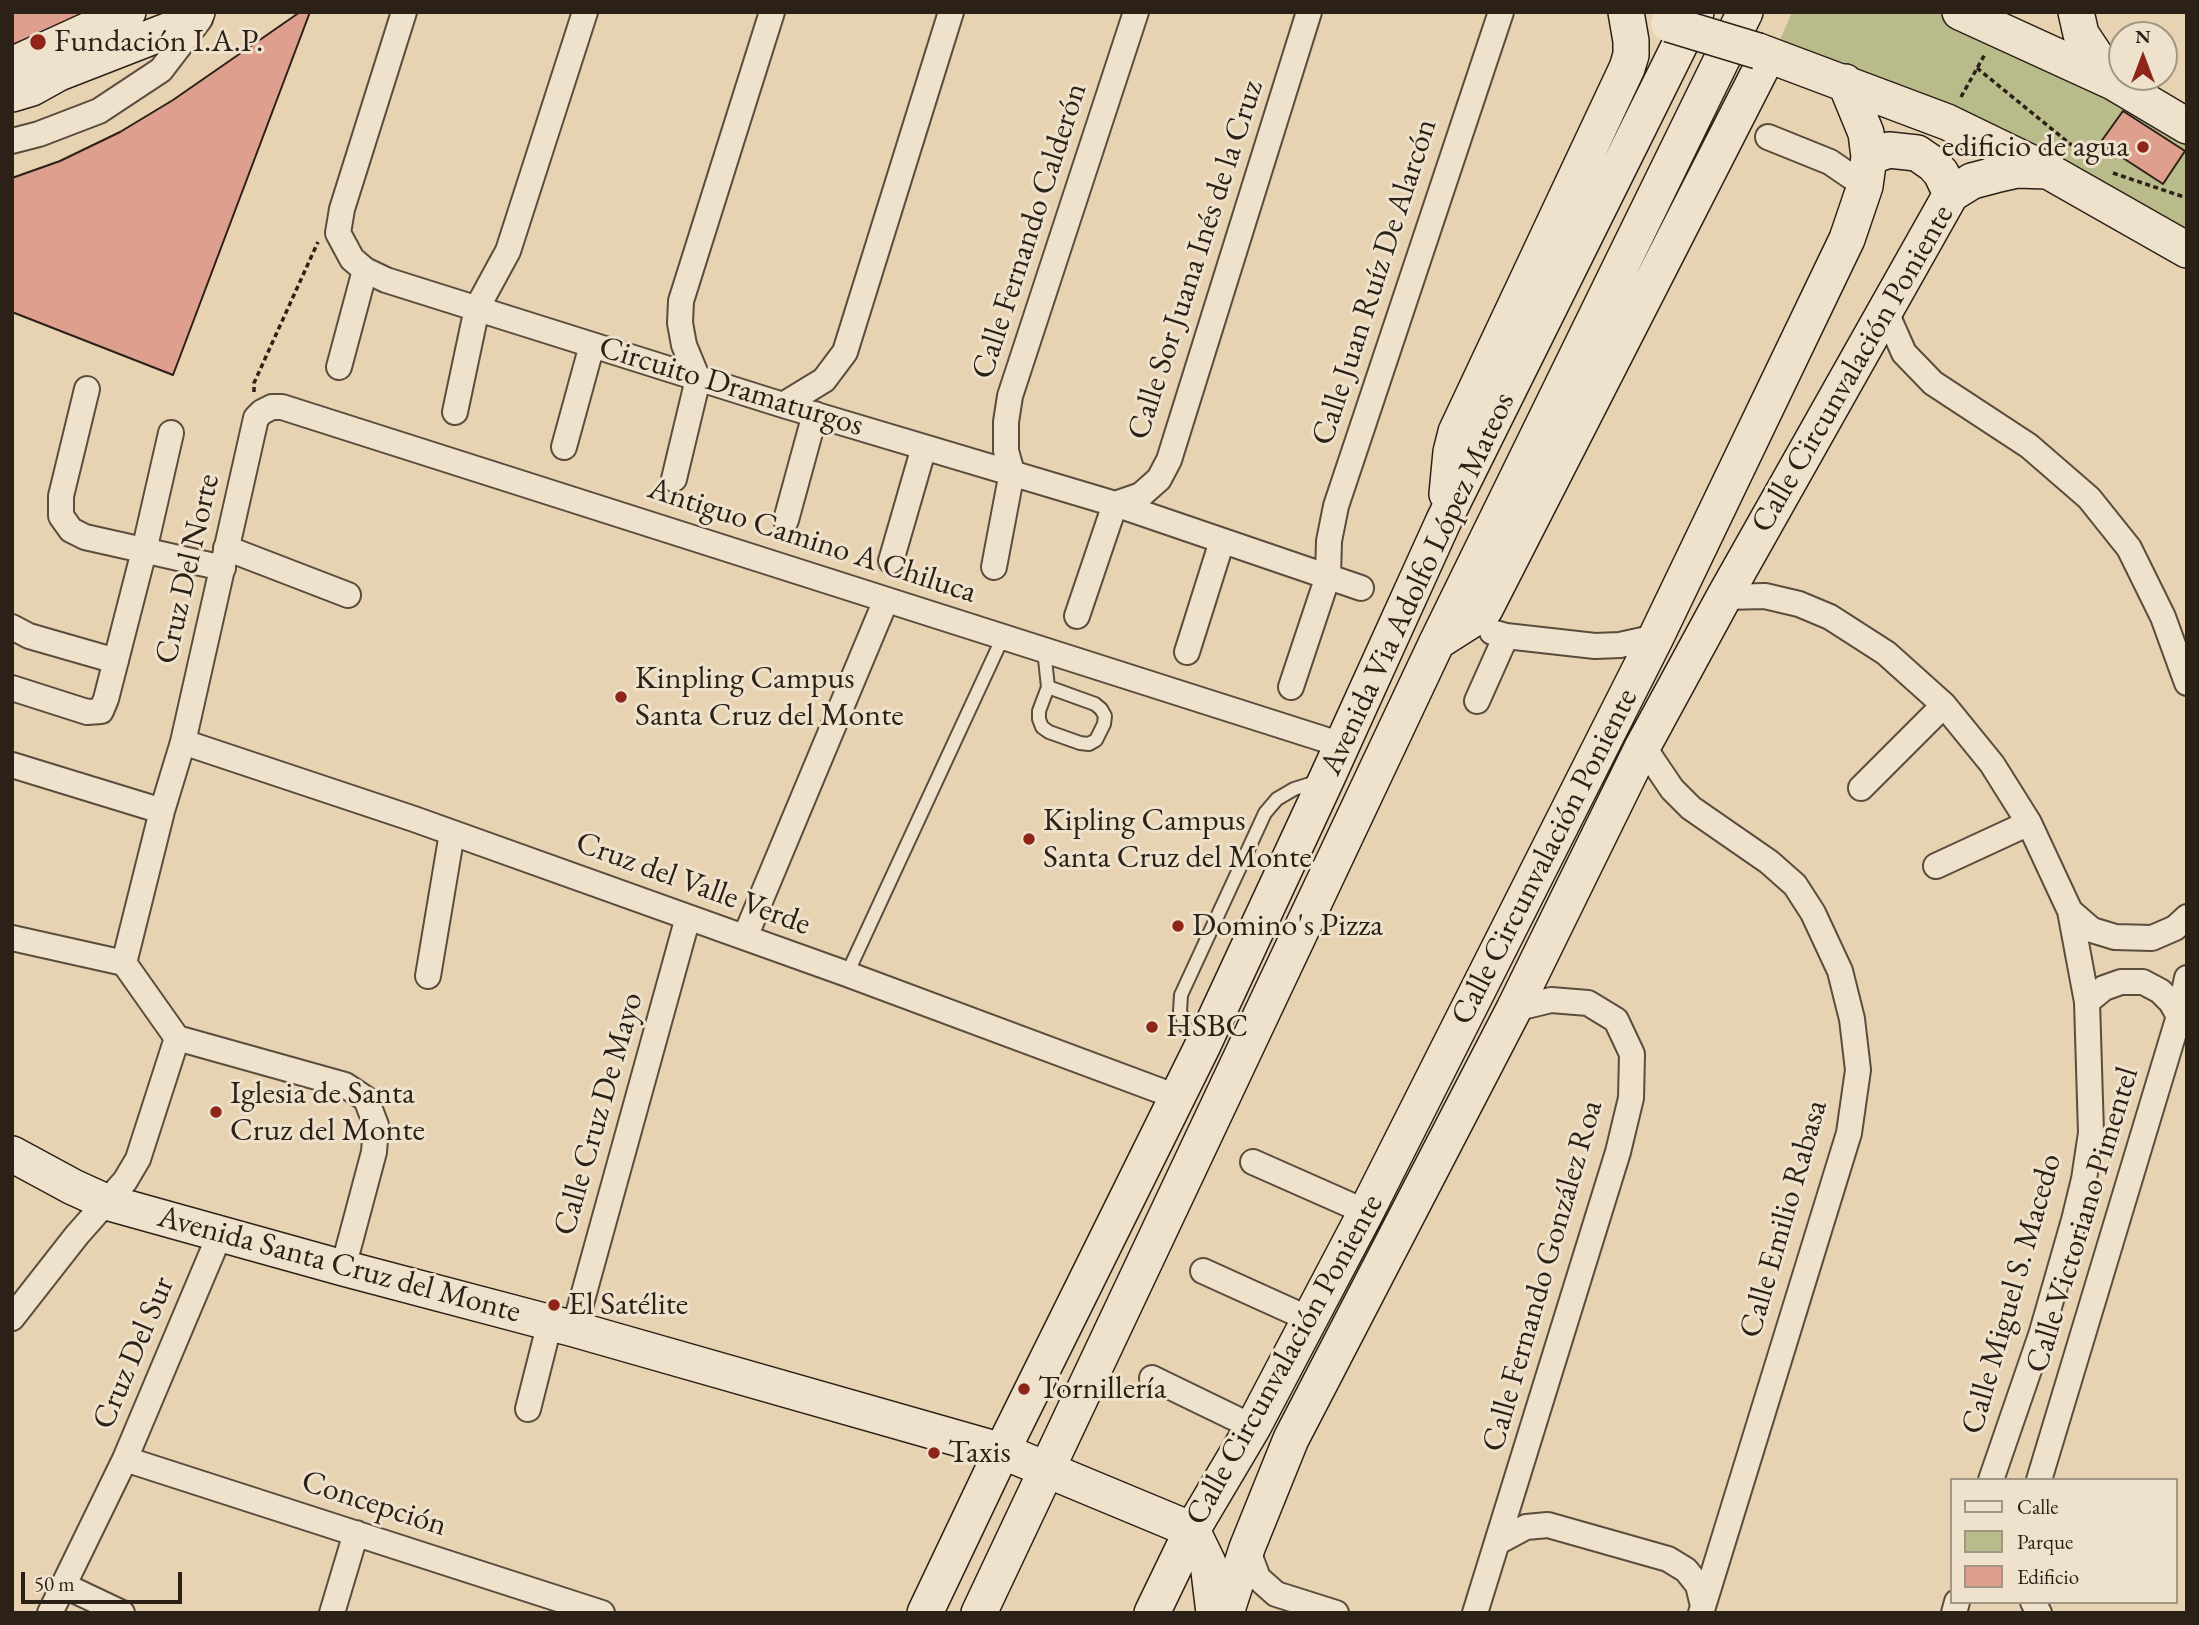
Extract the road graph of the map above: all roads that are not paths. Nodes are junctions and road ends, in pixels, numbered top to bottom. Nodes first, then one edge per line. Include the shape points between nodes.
1 (128, 12) edge
2 (136, 12) edge
3 (205, 12) edge
4 (404, 12) edge
5 (585, 12) edge
6 (772, 12) edge
7 (951, 12) edge
8 (1136, 12) edge
9 (1309, 12) edge
10 (1501, 12) edge
11 (1626, 12) edge
12 (1635, 12) edge
13 (1745, 12) edge
14 (1960, 12) edge
15 (2076, 12) edge
16 (1683, 18) edge
17 (185, 21) edge
18 (1763, 53) junction
19 (2108, 74) edge
20 (2108, 80) edge
21 (1845, 82) junction
22 (25, 87) edge
23 (2128, 91) edge
24 (2187, 126) edge
25 (1768, 137) dead end
26 (12, 141) edge
27 (2048, 171) junction
28 (1867, 172) junction
29 (1951, 194) junction
30 (2187, 250) edge
31 (365, 271) junction
32 (477, 308) junction
33 (1885, 310) junction
34 (592, 345) junction
35 (339, 367) dead end
36 (698, 379) junction
37 (88, 389) dead end
38 (783, 405) junction
39 (262, 412) joint
40 (455, 412) dead end
41 (815, 414) junction
42 (171, 433) dead end
43 (564, 447) dead end
44 (924, 447) junction
45 (1012, 472) junction
46 (674, 479) dead end
47 (1115, 504) junction
48 (786, 520) dead end
49 (1444, 520) junction
50 (1222, 541) junction
51 (144, 551) junction
52 (224, 558) junction
53 (891, 561) dead end
54 (994, 567) dead end
55 (1328, 576) junction
56 (1362, 588) dead end
57 (348, 595) dead end
58 (1724, 597) junction
59 (886, 600) junction
60 (1077, 615) dead end
61 (12, 627) edge
62 (1003, 637) junction
63 (1656, 637) junction
64 (1437, 642) junction
65 (1044, 650) junction
66 (1187, 652) dead end
67 (116, 661) junction
68 (2187, 683) edge
69 (1048, 687) junction
70 (1291, 687) dead end
71 (12, 688) edge
72 (1477, 701) dead end
73 (1944, 705) junction
74 (183, 742) junction
75 (1342, 746) junction
76 (1643, 746) junction
77 (12, 765) edge
78 (1861, 788) dead end
79 (162, 811) junction
80 (2029, 823) junction
81 (452, 833) junction
82 (1936, 866) dead end
83 (2070, 911) junction
84 (688, 917) junction
85 (2187, 917) edge
86 (745, 937) junction
87 (12, 938) edge
88 (124, 963) junction
89 (847, 974) junction
90 (428, 976) dead end
91 (2187, 978) edge
92 (2087, 1002) junction
93 (1514, 1009) junction
94 (2179, 1016) junction
95 (177, 1038) junction
96 (1177, 1097) junction
97 (12, 1153) edge
98 (1253, 1162) dead end
99 (106, 1202) junction
100 (1366, 1212) junction
101 (220, 1234) junction
102 (343, 1268) junction
103 (1203, 1271) dead end
104 (12, 1318) edge
105 (1309, 1319) junction
106 (562, 1326) junction
107 (1152, 1378) dead end
108 (528, 1409) dead end
109 (1252, 1427) junction
110 (1002, 1451) junction
111 (125, 1459) junction
112 (1049, 1469) junction
113 (1992, 1478) edge
114 (2040, 1478) edge
115 (1192, 1530) junction
116 (356, 1533) junction
117 (1498, 1542) junction
118 (1247, 1548) junction
119 (63, 1586) junction
120 (1702, 1609) edge
121 (50, 1613) edge
122 (122, 1613) edge
123 (332, 1613) edge
124 (602, 1613) edge
125 (925, 1613) edge
126 (979, 1613) edge
127 (1152, 1613) edge
128 (1213, 1613) edge
129 (1226, 1613) edge
130 (1336, 1613) edge
131 (1475, 1613) edge

1 - 22 main road
2 - 22 main road
3 - 26 street via 162,70 99,111
4 - 31 street via 338,233 352,259
5 - 32 street via 508,251
6 - 36 street via 681,301 684,345
7 - 38 street via 845,352 824,380
8 - 45 street, Calle Fernando Calderón via 1010,396 1006,450
9 - 47 street, Calle Sor Juana Inés de la Cruz via 1169,460 1158,479 1140,495
10 - 55 street, Calle Juan Ruíz De Alarcón via 1336,506
11 - 49 main road via 1631,41 1627,68 1457,432
12 - 16 main road
13 - 64 main road, Avenida Via Adolfo López Mateos
14 - 20 main road
15 - 19 main road via 2081,34
16 - 18 main road, bridge
16 - 49 main road, Avenida Via Adolfo López Mateos
17 - 22 main road
17 - 22 main road via 102,75
18 - 21 main road
18 - 64 main road via 1485,609
21 - 27 main road via 1947,122
21 - 28 main road via 1866,133
23 - 24 main road
25 - 28 street
27 - 29 main road, Calle Circunvalación Poniente via 1995,175 1972,181
27 - 30 main road
28 - 29 main road via 1889,150 1917,153 1941,173
28 - 63 main road, Calle Circunvalación Poniente via 1847,239
29 - 33 main road, Calle Circunvalación Poniente
31 - 32 street, Circuito Dramaturgos
31 - 35 street
32 - 34 street, Circuito Dramaturgos
32 - 40 street
33 - 58 main road, Calle Circunvalación Poniente
33 - 68 street via 1904,353 1933,383 2029,446 2089,498 2129,548 2163,617
34 - 36 street, Circuito Dramaturgos
34 - 43 street
36 - 38 street, Circuito Dramaturgos
36 - 46 street
37 - 51 street via 61,496 61,516 71,530 85,537
38 - 41 street, Circuito Dramaturgos
39 - 52 street, Cruz Del Norte
39 - 59 street, Antiguo Camino A Chiluca via 282,407
41 - 44 street, Circuito Dramaturgos
41 - 48 street
42 - 51 street
44 - 45 street, Circuito Dramaturgos
44 - 53 street
45 - 47 street, Circuito Dramaturgos
45 - 54 street
47 - 50 street, Circuito Dramaturgos
47 - 60 street
49 - 75 main road, Avenida Via Adolfo López Mateos
50 - 55 street, Circuito Dramaturgos
50 - 66 street
51 - 52 street
51 - 67 street
52 - 57 street
52 - 74 street, Cruz Del Norte
55 - 56 street, Circuito Dramaturgos
55 - 70 street, Calle Juan Ruíz De Alarcón
58 - 73 street, Calle Miguel S. Macedo via 1765,596 1830,617 1886,653
58 - 76 main road, Calle Circunvalación Poniente
59 - 62 street, Antiguo Camino A Chiluca
59 - 86 street
61 - 67 street
62 - 65 street, Antiguo Camino A Chiluca
62 - 89 lane
63 - 72 street via 1595,646 1499,634
63 - 100 main road, Calle Circunvalación Poniente
64 - 112 main road, Avenida Via Adolfo López Mateos
65 - 69 lane
65 - 75 street, Antiguo Camino A Chiluca
67 - 71 street via 101,711 87,712
69 - 69 lane via 1101,709 1104,724 1096,740 1080,743 1042,727 1039,711
73 - 78 street
73 - 80 street, Calle Miguel S. Macedo via 1992,764
74 - 79 street, Cruz Del Norte
74 - 81 street, Cruz del Valle Verde
75 - 96 main road, Avenida Via Adolfo López Mateos
76 - 93 main road, Calle Circunvalación Poniente
76 - 120 street, Calle Emilio Rabasa via 1691,808 1769,862 1807,903 1840,971 1858,1070 1849,1133
77 - 79 street
79 - 88 street, Cruz Del Norte
80 - 82 street
80 - 83 street, Calle Miguel S. Macedo
81 - 84 street, Cruz del Valle Verde
81 - 90 street
83 - 85 street via 2092,930 2115,937 2152,938
83 - 92 street, Calle Miguel S. Macedo
84 - 86 street, Cruz del Valle Verde
84 - 106 street, Calle Cruz De Mayo
86 - 89 street, Cruz del Valle Verde
87 - 88 street
88 - 95 street
89 - 96 street, Cruz del Valle Verde
91 - 94 street, Calle Victoriano Pimentel
92 - 94 street via 2104,988 2143,982 2160,991
92 - 113 street, Calle Miguel S. Macedo via 2091,1133 2084,1179 2040,1335
93 - 117 street, Calle Fernando González Roa via 1552,1000 1588,1003 1616,1020 1632,1054 1631,1098
93 - 118 main road, Calle Circunvalación Poniente via 1291,1439
94 - 114 street, Calle Victoriano Pimentel
95 - 99 street via 138,1159
95 - 102 street via 345,1085 366,1099 376,1125 374,1152
96 - 110 main road, Avenida Via Adolfo López Mateos
97 - 99 main road, Avenida Santa Cruz del Monte
98 - 100 street
99 - 101 main road, Avenida Santa Cruz del Monte
99 - 104 street
100 - 105 main road, Calle Circunvalación Poniente
101 - 102 main road, Avenida Santa Cruz del Monte
101 - 111 street, Cruz Del Sur
102 - 106 main road, Avenida Santa Cruz del Monte
103 - 105 street
105 - 109 main road, Calle Circunvalación Poniente
106 - 108 street, Calle Cruz De Mayo
106 - 110 main road, Avenida Santa Cruz del Monte
107 - 109 street
109 - 115 main road, Calle Circunvalación Poniente
110 - 112 main road, Avenida Santa Cruz del Monte
110 - 125 main road, Avenida Via Adolfo López Mateos
111 - 116 street, Concepción
111 - 119 street, Cruz Del Sur
112 - 115 main road, Avenida Santa Cruz del Monte
112 - 126 main road, Avenida Via Adolfo López Mateos
115 - 127 main road, Calle Circunvalación Poniente
115 - 128 main road via 1208,1563
116 - 123 street
116 - 124 street, Concepción
117 - 120 street via 1526,1527 1548,1525 1668,1559 1698,1585
117 - 131 street, Calle Fernando González Roa
118 - 129 main road, Calle Circunvalación Poniente
118 - 130 street via 1258,1578 1276,1594
119 - 121 street, Cruz Del Sur
119 - 122 street

